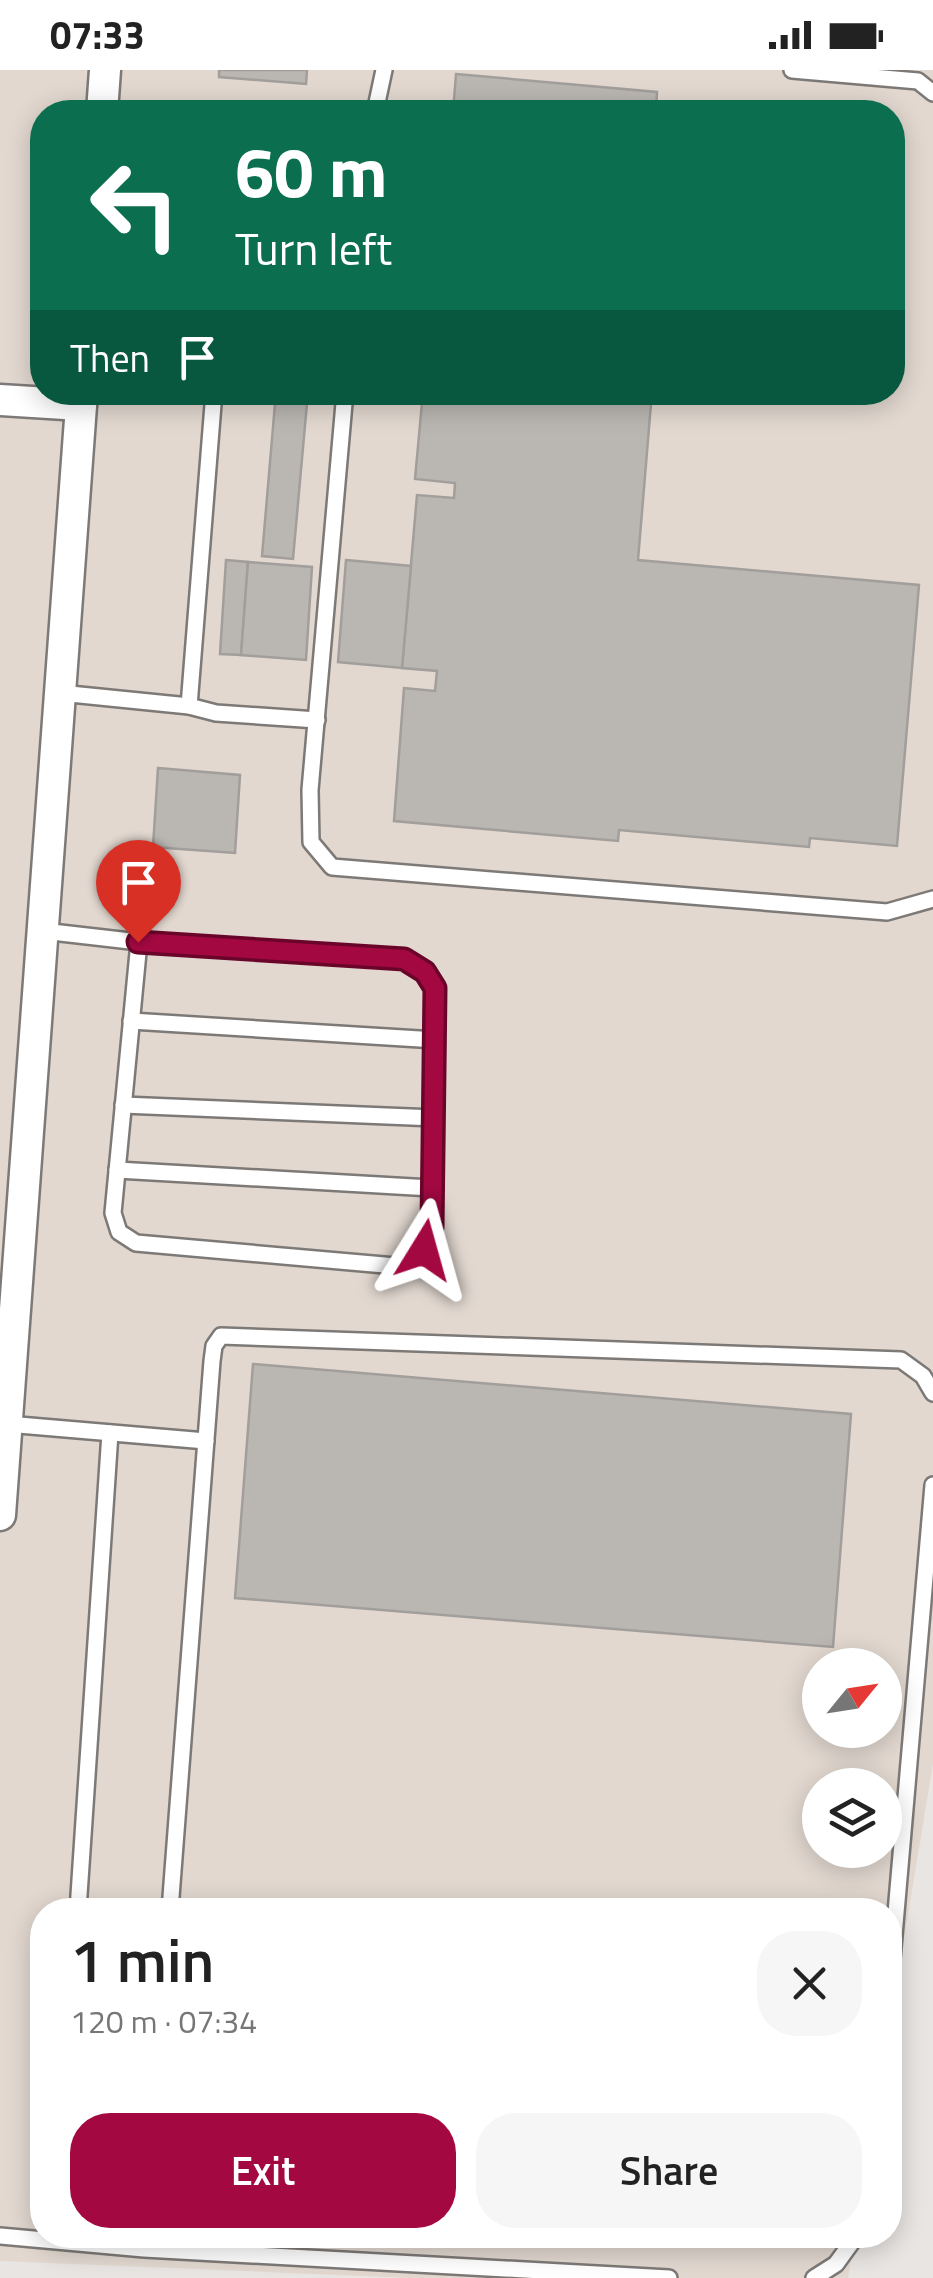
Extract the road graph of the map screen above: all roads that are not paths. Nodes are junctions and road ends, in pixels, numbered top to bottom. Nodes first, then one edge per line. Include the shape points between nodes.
1 (105, 70) edge
2 (384, 70) edge
3 (792, 70) edge
4 (933, 94) edge
5 (103, 100) edge
6 (378, 100) edge
7 (0, 400) edge
8 (30, 400) edge
9 (81, 405) edge
10 (213, 405) edge
11 (344, 405) edge
12 (60, 693) junction
13 (189, 706) junction
14 (317, 720) junction
15 (933, 899) edge
16 (42, 931) junction
17 (138, 942) junction
18 (131, 1021) junction
19 (436, 1040) junction
20 (123, 1105) junction
21 (434, 1118) junction
22 (118, 1170) junction
23 (431, 1188) junction
24 (933, 1393) edge
25 (7, 1424) junction
26 (110, 1433) junction
27 (206, 1441) junction
28 (933, 1485) edge
29 (0, 1515) edge
30 (79, 1898) edge
31 (171, 1898) edge
32 (897, 1898) edge
33 (0, 2236) edge
34 (30, 2237) edge
35 (232, 2248) edge
36 (848, 2248) edge
37 (669, 2278) edge
38 (814, 2278) edge

1 - 5 street
2 - 6 lane
3 - 4 lane via 918,81
7 - 8 street
9 - 12 street
10 - 13 lane
11 - 14 lane
12 - 13 lane
12 - 16 street
13 - 14 lane
14 - 15 lane via 311,842 332,867 887,912
16 - 17 lane
16 - 25 street
17 - 18 lane
17 - 19 lane via 404,959 435,988
18 - 19 lane
18 - 20 lane
19 - 21 lane
20 - 21 lane
20 - 22 lane
21 - 23 lane
22 - 23 lane
22 - 23 lane via 113,1213 119,1232 136,1244 408,1266 424,1250 432,1227
24 - 27 lane via 924,1376 901,1360 230,1334 214,1346
25 - 26 lane
25 - 29 street
26 - 27 lane
26 - 30 lane
27 - 31 lane
28 - 32 lane
33 - 34 lane
35 - 37 lane
36 - 38 lane

